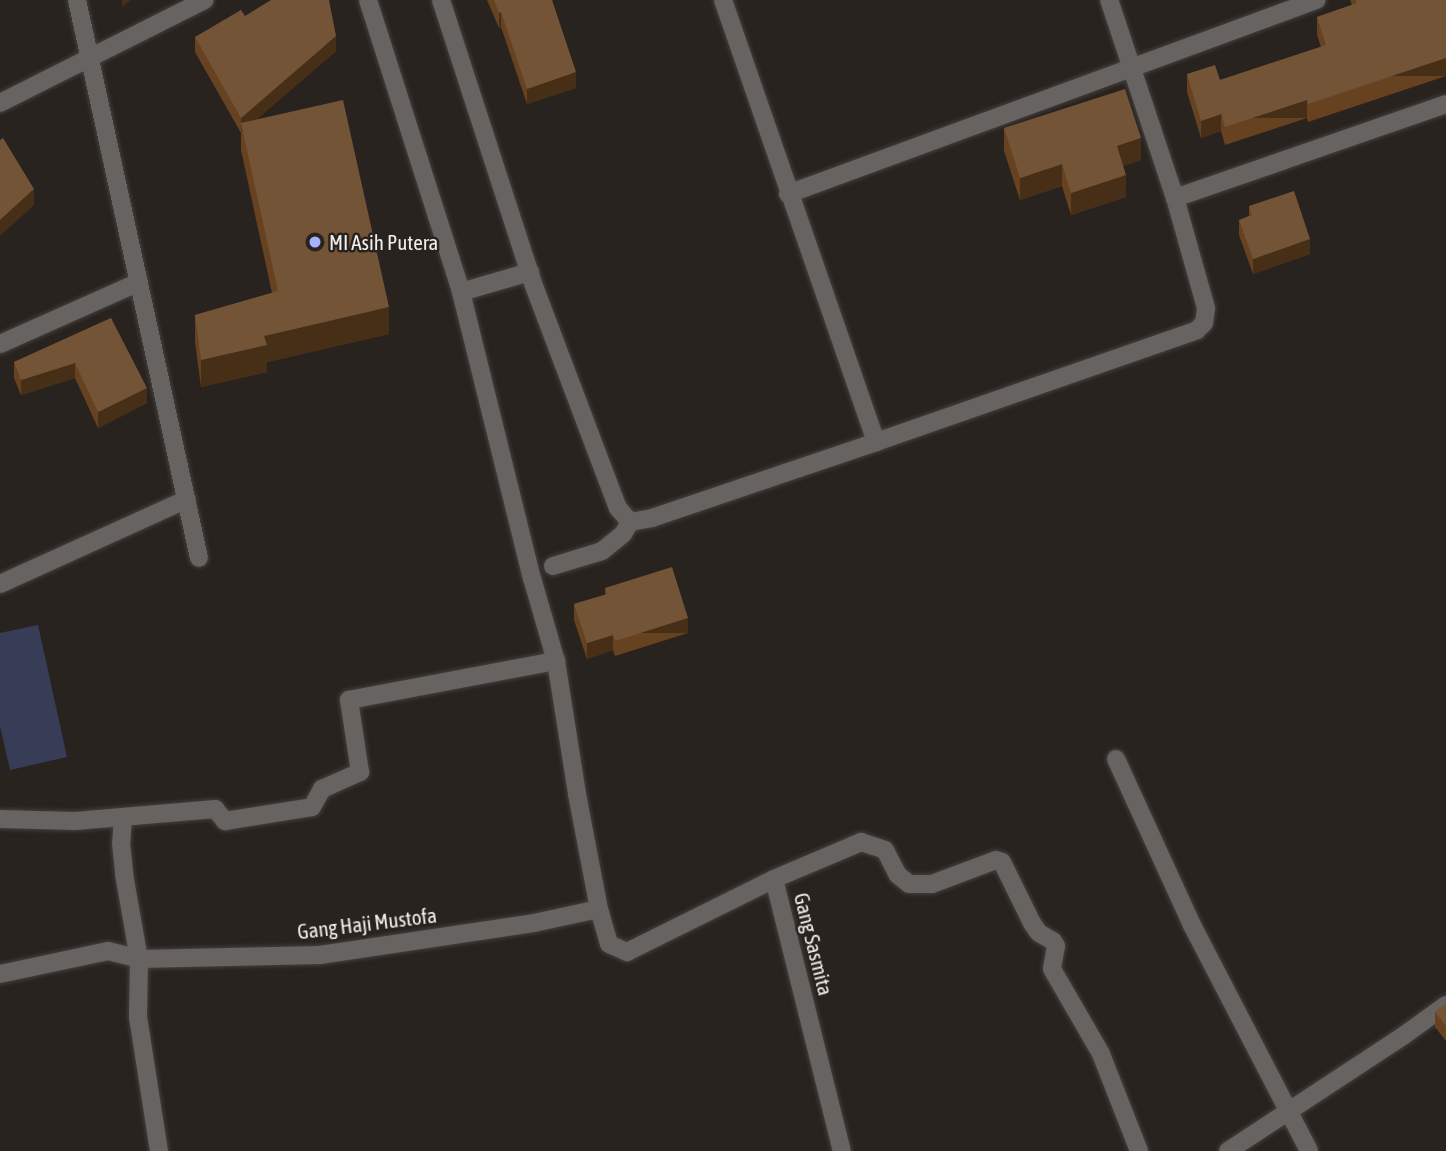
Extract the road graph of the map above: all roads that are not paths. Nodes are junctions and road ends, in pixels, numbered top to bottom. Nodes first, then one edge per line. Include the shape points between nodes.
1 (77, 0) edge
2 (205, 0) edge
3 (368, 0) edge
4 (441, 0) edge
5 (723, 0) edge
6 (1109, 0) edge
7 (1315, 0) edge
8 (90, 57) junction
9 (1131, 68) junction
10 (0, 103) edge
11 (1446, 104) edge
12 (788, 194) junction
13 (1175, 198) junction
14 (530, 272) junction
15 (139, 282) junction
16 (461, 292) junction
17 (0, 344) edge
18 (876, 442) junction
19 (187, 499) junction
20 (630, 523) junction
21 (199, 558) dead end
22 (554, 566) dead end
23 (0, 584) edge
24 (556, 661) junction
25 (1116, 759) dead end
26 (122, 817) junction
27 (0, 819) edge
28 (774, 879) junction
29 (599, 909) junction
30 (139, 959) junction
31 (0, 974) edge
32 (1446, 1005) edge
33 (1287, 1114) junction
34 (159, 1151) edge
35 (842, 1151) edge
36 (1139, 1151) edge
37 (1228, 1151) edge
38 (1309, 1151) edge

1 - 8 street
2 - 8 street
3 - 16 street
4 - 14 street
5 - 12 street
6 - 9 street
7 - 9 street
8 - 10 street
8 - 15 street
9 - 12 street
9 - 13 street
11 - 13 street
12 - 18 street
13 - 18 street via 1206,308 1198,330
14 - 16 street
14 - 20 street via 618,508
15 - 17 street
15 - 19 street
16 - 24 street
18 - 20 street
19 - 21 street
19 - 23 street
20 - 22 street via 602,551
24 - 26 street via 349,700 360,772 322,789 312,807 225,821 215,809
24 - 29 street
25 - 33 street via 1192,925
26 - 27 street
26 - 30 street via 123,864
28 - 29 street, Gang Sasmita via 627,952 609,944
28 - 35 street, Gang Sasmita
28 - 36 street via 861,842 885,850 898,875 909,884 932,884 996,860 1002,862 1032,923 1056,946 1052,969 1101,1054
29 - 30 street, Gang Haji Mustofa via 320,955
30 - 31 street, Gang Haji Mustofa via 108,951
30 - 34 street via 138,1017
32 - 33 street
33 - 37 street
33 - 38 street

